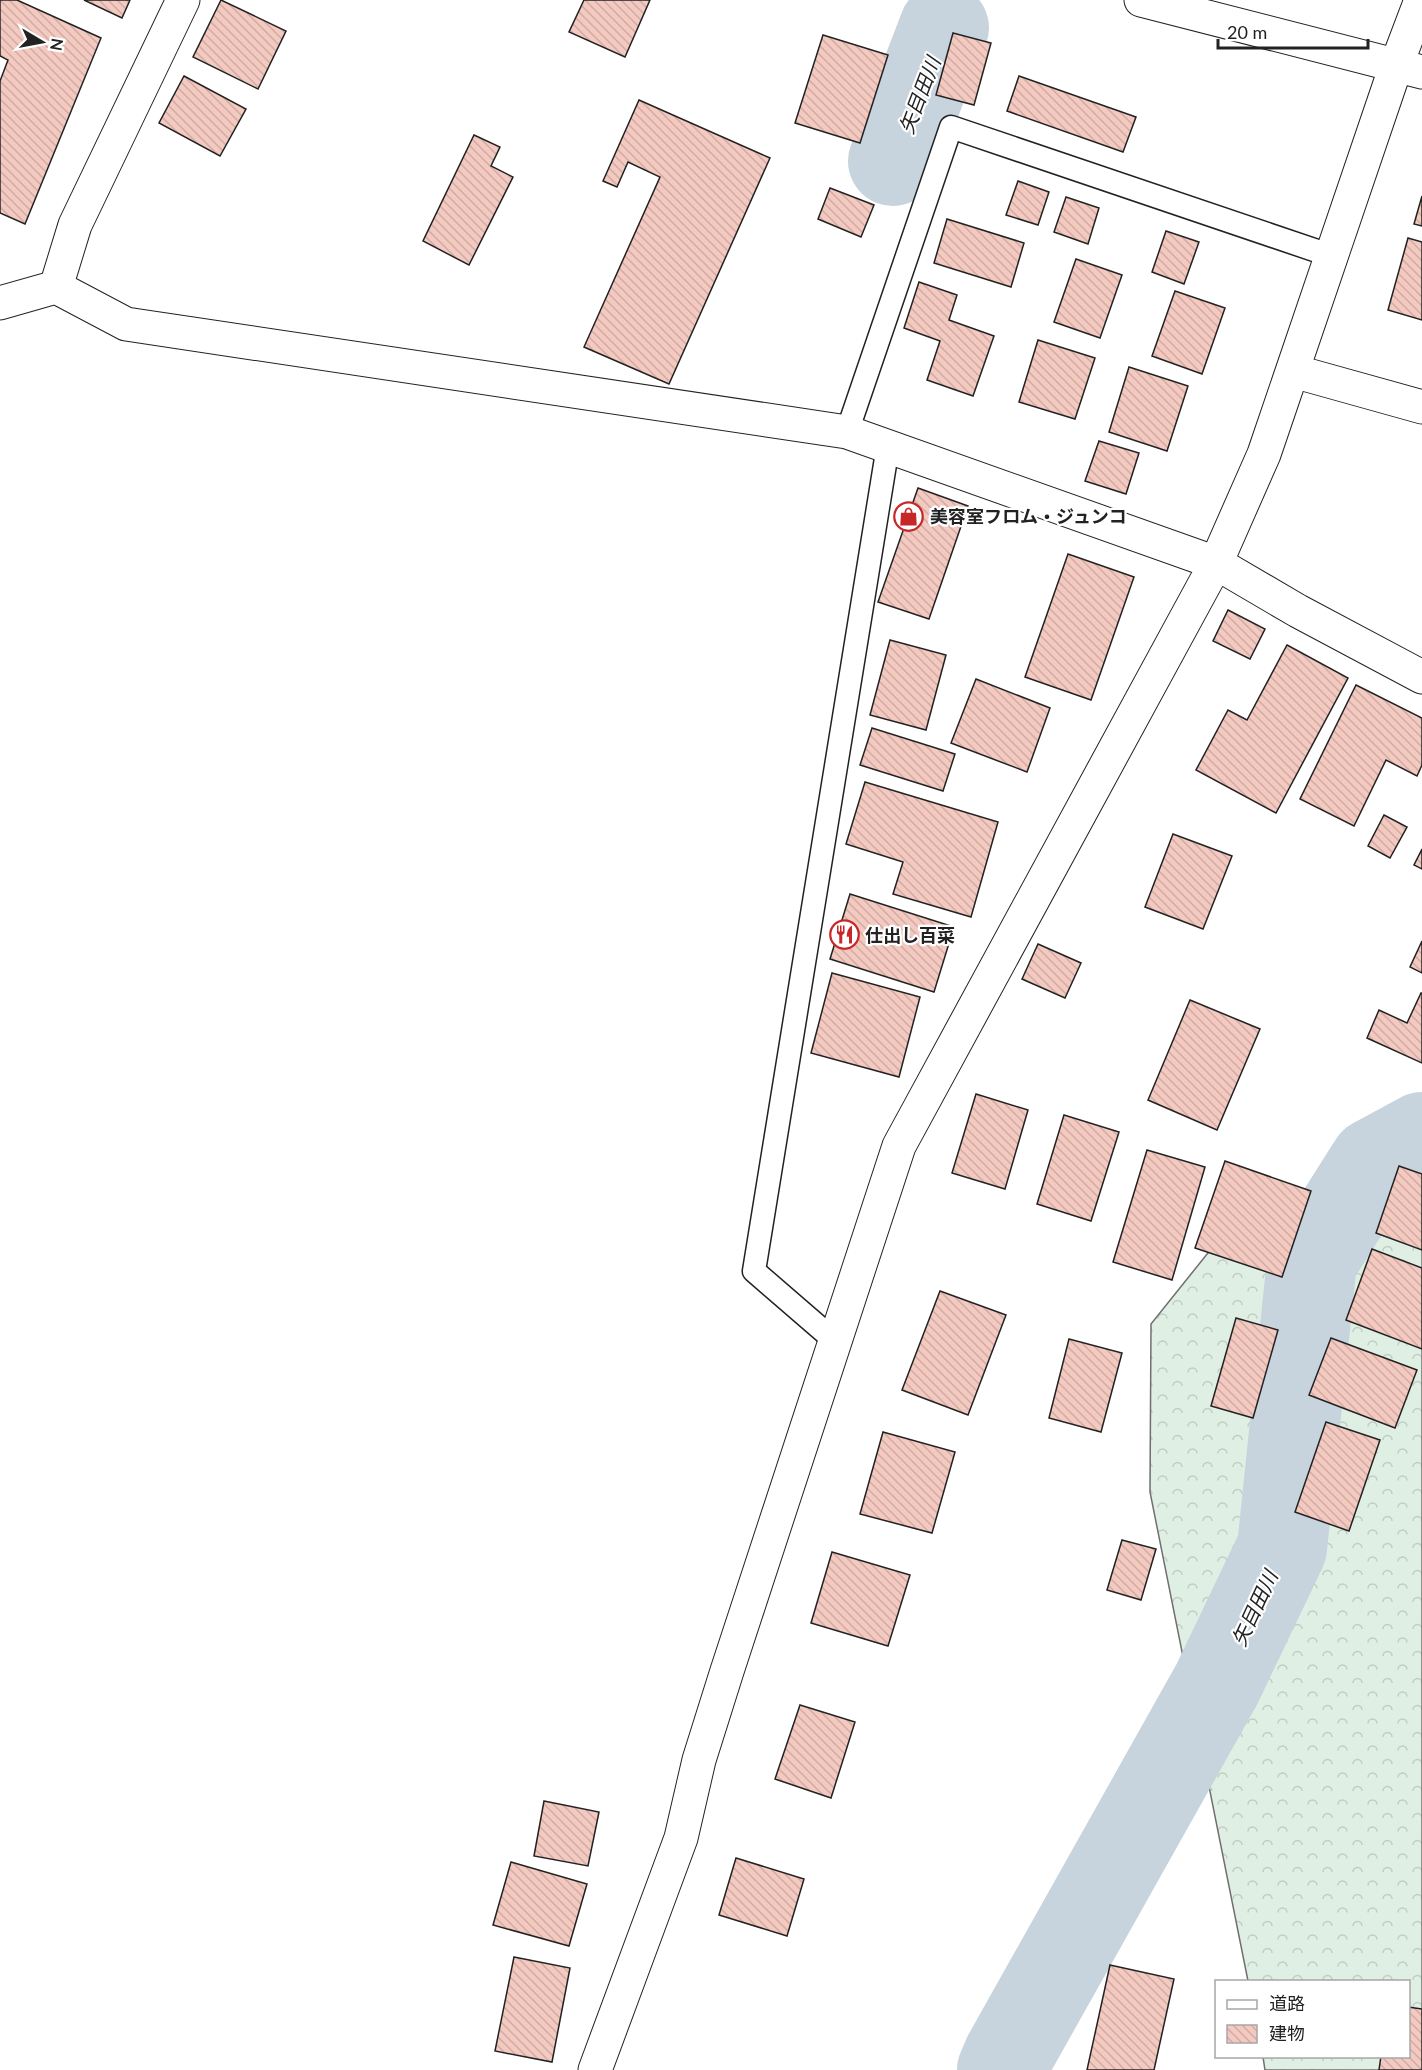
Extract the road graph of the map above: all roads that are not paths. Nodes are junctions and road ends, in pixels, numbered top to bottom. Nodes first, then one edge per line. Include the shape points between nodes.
1 (183, 0) edge
2 (1141, 0) edge
3 (1421, 0) edge
4 (1409, 69) edge
5 (1332, 256) junction
6 (56, 287) junction
7 (0, 303) edge
8 (1293, 371) junction
9 (1422, 407) edge
10 (847, 432) junction
11 (888, 446) junction
12 (1216, 563) junction
13 (1422, 677) edge
14 (835, 1341) junction
15 (595, 2070) edge

1 - 6 street via 75,225
2 - 4 street
3 - 4 street
4 - 5 street
5 - 8 street
5 - 10 lane via 951,127
6 - 7 street
6 - 10 street via 126,324
8 - 9 street
8 - 12 street via 1264,454
10 - 11 street
11 - 12 street
11 - 14 lane via 754,1271
12 - 13 street
12 - 14 street via 899,1146
14 - 15 street via 703,1749 681,1838

